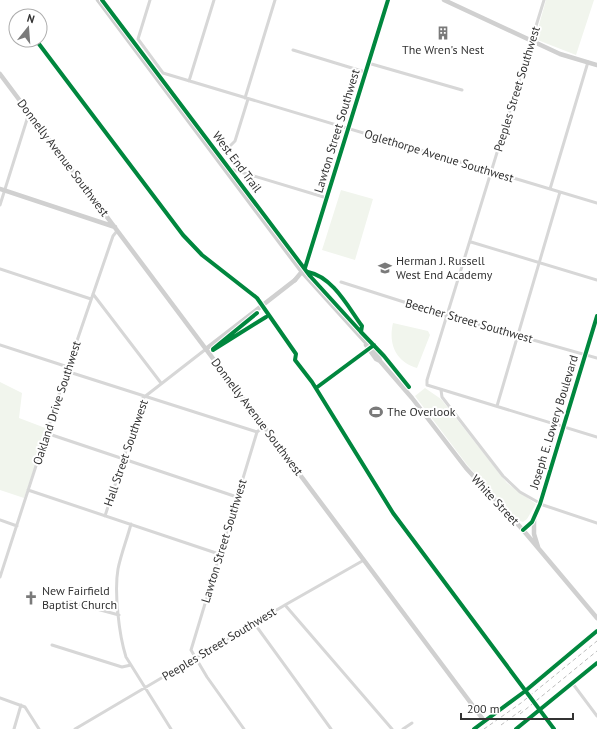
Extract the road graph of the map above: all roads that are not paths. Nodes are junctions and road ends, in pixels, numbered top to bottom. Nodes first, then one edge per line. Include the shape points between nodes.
1 (98, 0) edge
2 (150, 0) edge
3 (214, 0) edge
4 (275, 0) edge
5 (388, 0) edge
6 (444, 0) edge
7 (544, 0) edge
8 (531, 41) junction
9 (293, 50) dead end
10 (588, 62) junction
11 (368, 63) junction
12 (597, 65) edge
13 (366, 72) junction
14 (0, 74) edge
15 (189, 81) junction
16 (462, 90) dead end
17 (246, 98) junction
18 (29, 113) junction
19 (348, 129) junction
20 (228, 148) dead end
21 (224, 167) junction
22 (492, 172) junction
23 (550, 189) junction
24 (2, 190) edge
25 (560, 192) junction
26 (327, 198) junction
27 (597, 203) edge
28 (0, 205) edge
29 (116, 229) junction
30 (471, 242) junction
31 (540, 263) junction
32 (0, 269) edge
33 (597, 280) edge
34 (340, 282) dead end
35 (93, 294) junction
36 (91, 299) junction
37 (448, 316) junction
38 (597, 316) edge
39 (518, 336) junction
40 (0, 345) edge
41 (206, 349) junction
42 (585, 355) junction
43 (597, 358) edge
44 (68, 367) junction
45 (66, 371) junction
46 (161, 383) junction
47 (441, 390) junction
48 (144, 396) junction
49 (497, 406) junction
50 (264, 426) junction
51 (563, 427) junction
52 (257, 432) junction
53 (46, 434) junction
54 (597, 437) edge
55 (123, 459) junction
56 (28, 490) junction
57 (236, 497) junction
58 (540, 504) junction
59 (105, 516) junction
60 (534, 517) junction
61 (0, 520) edge
62 (597, 523) edge
63 (131, 524) junction
64 (16, 526) junction
65 (523, 530) junction
66 (539, 548) junction
67 (219, 554) junction
68 (364, 560) junction
69 (0, 575) edge
70 (67, 601) dead end
71 (285, 605) junction
72 (119, 615) junction
73 (597, 618) edge
74 (254, 623) junction
75 (597, 632) edge
76 (52, 645) dead end
77 (195, 658) junction
78 (597, 663) edge
79 (131, 665) junction
80 (573, 684) junction
81 (145, 687) junction
82 (0, 698) edge
83 (21, 705) junction
84 (597, 716) edge
85 (485, 722) junction
86 (412, 723) dead end
87 (81, 728) edge
88 (14, 729) edge
89 (39, 729) edge
90 (75, 729) edge
91 (171, 729) edge
92 (244, 729) edge
93 (331, 729) edge
94 (392, 729) edge
95 (404, 729) edge
96 (474, 729) edge
97 (516, 729) edge

1 - 21 street, White Street
2 - 15 street, Oglethorpe Avenue Southwest via 138,39 161,71
3 - 15 street
4 - 17 street
5 - 11 street, Lawton Street Southwest
6 - 8 street
7 - 8 street, Peeples Street Southwest
8 - 10 street
8 - 22 street, Peeples Street Southwest
9 - 13 street
10 - 12 street
10 - 23 street
11 - 13 street, Lawton Street Southwest
11 - 16 street
13 - 19 street, Lawton Street Southwest
14 - 18 street, Donnelly Avenue Southwest
15 - 17 street, Oglethorpe Avenue Southwest
17 - 19 street, Oglethorpe Avenue Southwest
17 - 20 street via 235,142
18 - 24 street
18 - 29 street, Donnelly Avenue Southwest
19 - 22 street, Oglethorpe Avenue Southwest
19 - 26 street, Lawton Street Southwest
21 - 26 street
21 - 65 street, White Street via 302,272 366,344 368,350 398,380 466,468
22 - 23 street, Oglethorpe Avenue Southwest
22 - 30 street, Peeples Street Southwest
23 - 25 street, Oglethorpe Avenue Southwest
24 - 28 street
24 - 29 street
25 - 27 street, Oglethorpe Avenue Southwest
25 - 31 street
26 - 41 street, Lawton Street Southwest, bridge via 305,268 294,280
29 - 35 street, Oakland Drive Southwest
29 - 41 street, Donnelly Avenue Southwest
30 - 31 street
30 - 37 street, Peeples Street Southwest
31 - 33 street
31 - 39 street
32 - 36 street
34 - 37 street, Beecher Street Southwest
35 - 36 street, Oakland Drive Southwest
35 - 46 street
36 - 44 street, Oakland Drive Southwest
37 - 39 street, Beecher Street Southwest
37 - 47 street, Peeples Street Southwest via 427,380 428,385
38 - 42 street, Joseph E. Lowery Boulevard
39 - 42 street, Beecher Street Southwest
39 - 49 street
40 - 44 street
41 - 46 street, Hall Street Southwest
41 - 50 street, Donnelly Avenue Southwest
42 - 43 street, Beecher Street Southwest
42 - 51 street, Joseph E. Lowery Boulevard
44 - 45 street, Oakland Drive Southwest
45 - 48 street
45 - 53 street, Oakland Drive Southwest
46 - 48 street, Hall Street Southwest
47 - 49 street
47 - 58 street via 442,397 502,476 520,492
48 - 52 street
48 - 55 street, Hall Street Southwest
49 - 51 street
50 - 52 street
50 - 68 street, Donnelly Avenue Southwest
51 - 54 street
51 - 58 street, Joseph E. Lowery Boulevard
52 - 57 street, Lawton Street Southwest
53 - 55 street
53 - 56 street, Oakland Drive Southwest
55 - 57 street
55 - 59 street, Hall Street Southwest
56 - 59 street
56 - 64 street, Oakland Drive Southwest
57 - 67 street, Lawton Street Southwest
58 - 60 street, Joseph E. Lowery Boulevard
58 - 62 street
59 - 63 street
60 - 65 street, Joseph E. Lowery Boulevard
60 - 66 street via 534,534
61 - 64 street
63 - 67 street
63 - 72 street via 118,570
64 - 69 street, Oakland Drive Southwest
65 - 66 street, White Street
66 - 73 street, White Street
67 - 77 street, Lawton Street Southwest via 191,650
68 - 71 street, Peeples Street Southwest
68 - 85 street, Donnelly Avenue Southwest
70 - 72 street
71 - 74 street, Peeples Street Southwest
71 - 94 street
72 - 79 street via 123,649
74 - 77 street, Peeples Street Southwest
74 - 93 street
75 - 85 main road
76 - 79 street via 122,668
77 - 81 street, Peeples Street Southwest
77 - 92 street
78 - 80 street
79 - 81 street
80 - 84 street
80 - 97 street
81 - 87 street, Peeples Street Southwest
81 - 91 street
82 - 83 street
83 - 88 street
83 - 89 street via 28,709
85 - 96 main road
86 - 95 street
87 - 90 street, Peeples Street Southwest

